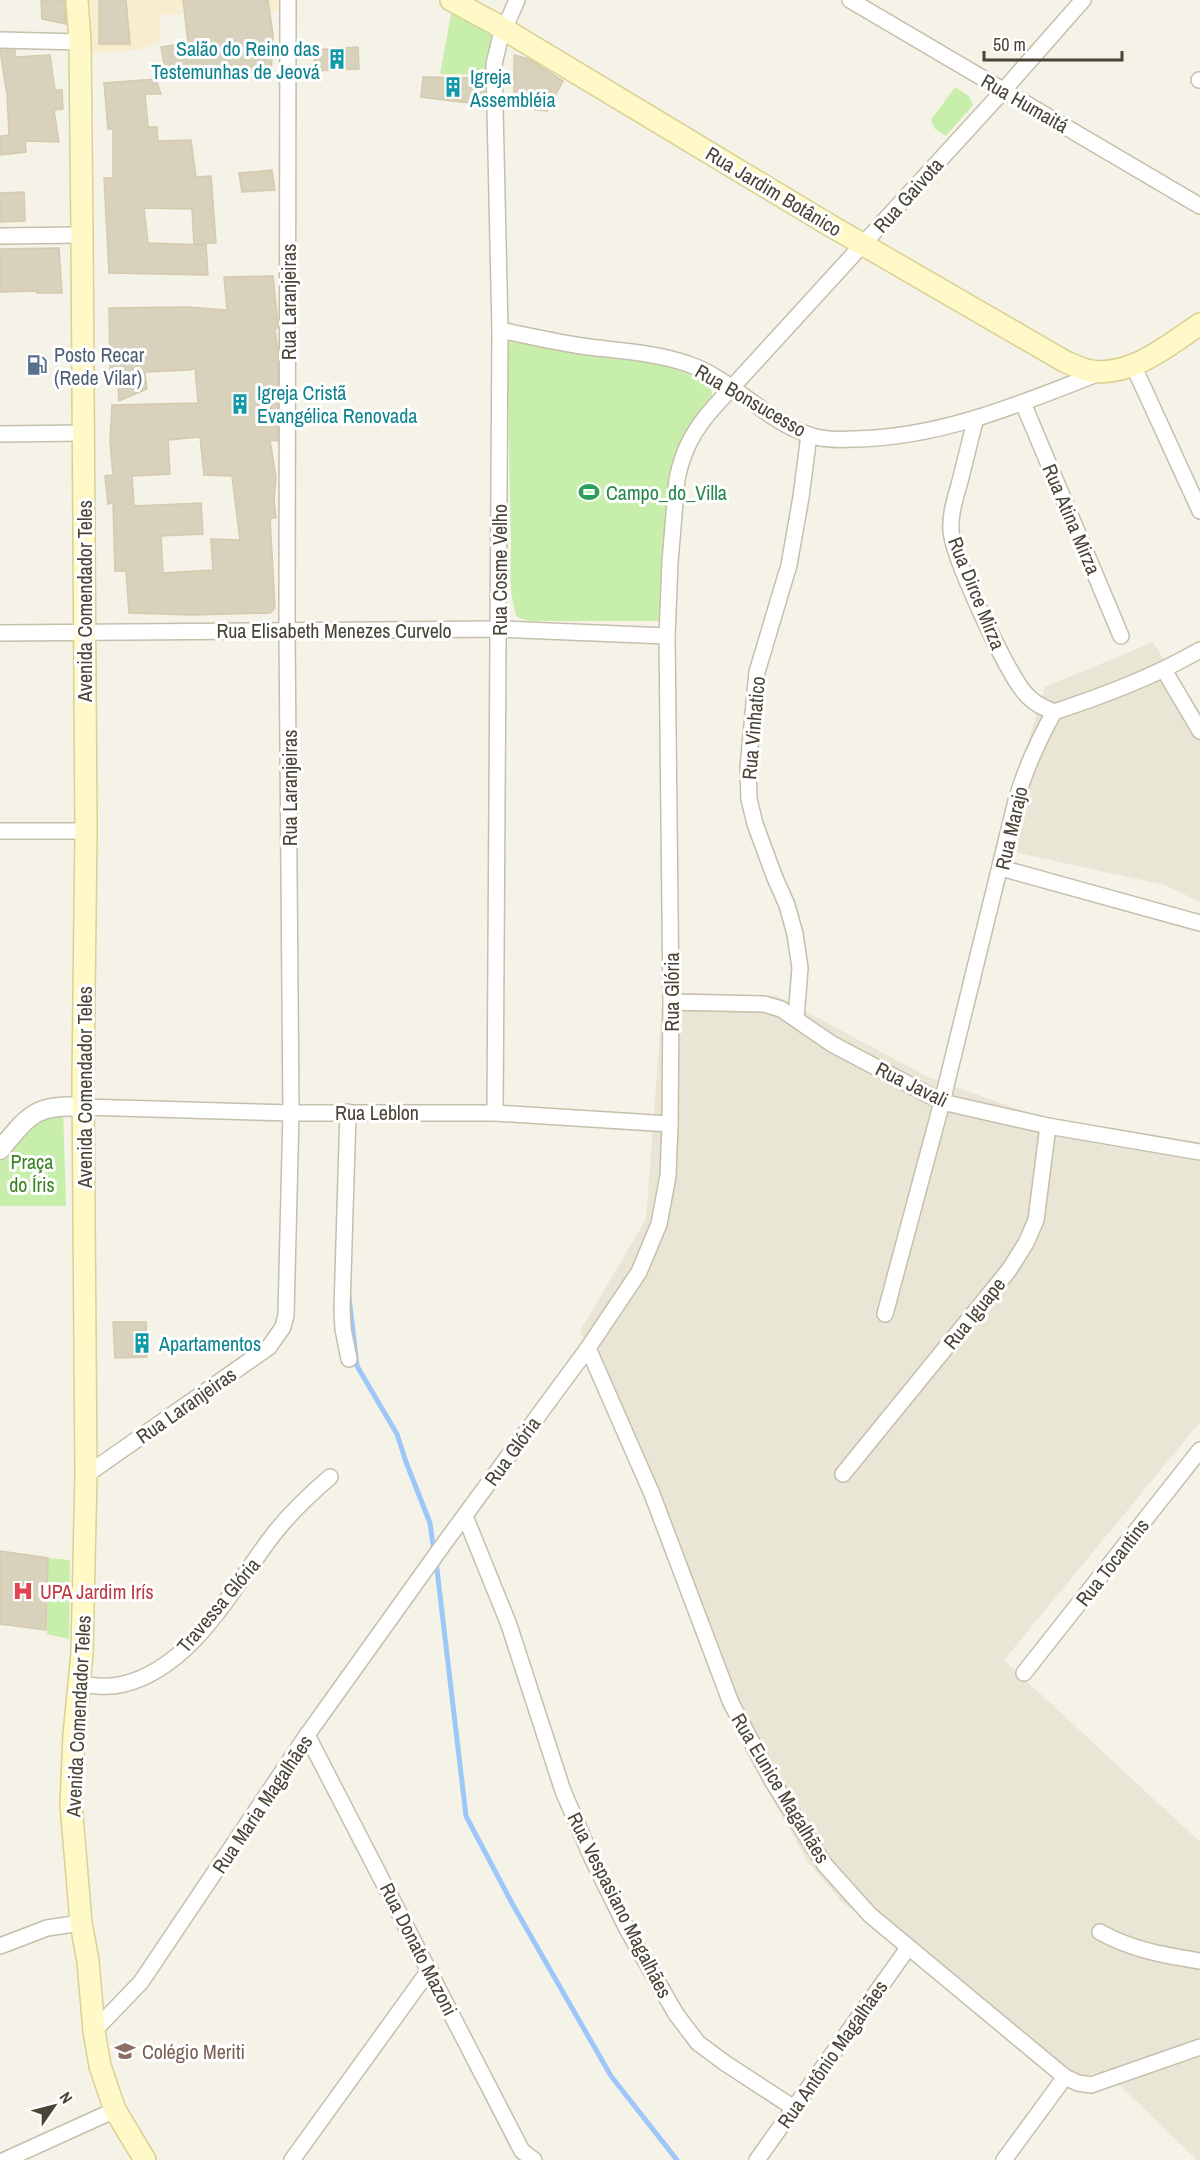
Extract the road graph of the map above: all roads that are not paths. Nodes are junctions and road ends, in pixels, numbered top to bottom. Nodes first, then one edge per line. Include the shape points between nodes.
1 (77, 0) edge
2 (288, 0) edge
3 (451, 0) edge
4 (518, 0) edge
5 (850, 0) edge
6 (1083, 0) edge
7 (872, 5) edge
8 (506, 30) junction
9 (0, 40) edge
10 (80, 42) junction
11 (1002, 91) junction
12 (1200, 206) edge
13 (82, 235) junction
14 (0, 236) edge
15 (863, 244) junction
16 (1200, 324) edge
17 (500, 330) junction
18 (1133, 365) junction
19 (1102, 371) junction
20 (731, 388) junction
21 (1023, 403) junction
22 (976, 418) junction
23 (83, 433) junction
24 (0, 434) edge
25 (809, 435) junction
26 (1200, 511) edge
27 (499, 629) junction
28 (287, 630) junction
29 (0, 633) edge
30 (83, 633) junction
31 (667, 636) junction
32 (1121, 636) dead end
33 (1200, 650) edge
34 (1164, 670) junction
35 (1054, 712) junction
36 (1200, 731) edge
37 (0, 831) edge
38 (86, 831) junction
39 (1001, 868) junction
40 (1200, 923) edge
41 (671, 1002) junction
42 (796, 1018) junction
43 (942, 1102) junction
44 (84, 1107) junction
45 (358, 1112) junction
46 (291, 1113) junction
47 (495, 1113) junction
48 (670, 1124) junction
49 (1048, 1126) junction
50 (0, 1150) edge
51 (1200, 1152) edge
52 (885, 1314) dead end
53 (588, 1348) junction
54 (349, 1359) dead end
55 (1200, 1450) edge
56 (843, 1474) dead end
57 (86, 1475) junction
58 (330, 1477) dead end
59 (465, 1516) junction
60 (443, 1545) joint
61 (1024, 1673) dead end
62 (79, 1684) junction
63 (307, 1735) junction
64 (81, 1923) junction
65 (1100, 1932) dead end
66 (0, 1946) edge
67 (908, 1948) junction
68 (1200, 1961) edge
69 (430, 1969) junction
70 (94, 2031) junction
71 (1200, 2047) edge
72 (1065, 2077) junction
73 (794, 2108) junction
74 (115, 2110) junction
75 (524, 2157) edge
76 (5, 2160) edge
77 (146, 2160) edge
78 (292, 2160) edge
79 (757, 2160) edge
80 (1004, 2160) edge

1 - 10 main road, Avenida Comendador Teles
2 - 28 street, Rua Laranjeiras
3 - 8 main road, Rua Jardim Botânico
4 - 8 street, Rua Cosme Velho
5 - 7 street, Rua Humaitá
6 - 11 street, Rua Gaivota
7 - 11 street, Rua Humaitá
8 - 15 main road, Rua Jardim Botânico
8 - 17 street, Rua Cosme Velho via 494,64
9 - 10 street
10 - 13 main road, Avenida Comendador Teles
11 - 12 street, Rua Humaitá
11 - 15 street, Rua Gaivota
13 - 14 street
13 - 23 main road, Avenida Comendador Teles
15 - 19 main road, Rua Jardim Botânico via 1044,351 1080,368
15 - 20 street, Rua Gaivota
16 - 18 main road
17 - 20 street, Rua Bonsucesso via 674,359 701,369
17 - 27 street, Rua Cosme Velho
18 - 19 main road
18 - 26 street
19 - 21 street, Rua Bonsucesso
20 - 25 street, Rua Bonsucesso
20 - 31 street, Rua Glória via 695,430 681,460
21 - 22 street, Rua Bonsucesso
21 - 32 street, Rua Atina Mirza
22 - 25 street, Rua Bonsucesso via 892,437 833,440
22 - 35 street, Rua Dirce Mirza via 953,508 952,541 976,601 1013,675 1036,704
23 - 24 street
23 - 30 main road, Avenida Comendador Teles
25 - 42 street, Rua Vinhatico via 789,565 757,672 748,768 755,824 795,934 800,968
27 - 28 street, Rua Elisabeth Menezes Curvelo
27 - 31 street, Rua Elisabeth Menezes Curvelo
27 - 47 street, Rua Cosme Velho
28 - 30 street, Rua Elisabeth Menezes Curvelo
28 - 46 street, Rua Laranjeiras
29 - 30 street, Rua Elisabeth Menezes Curvelo
30 - 38 main road, Avenida Comendador Teles
31 - 41 street, Rua Glória
33 - 34 street
34 - 35 street
34 - 36 street
35 - 39 street, Rua Marajo via 1023,777
37 - 38 street
38 - 44 main road, Avenida Comendador Teles
39 - 40 street
39 - 43 street, Rua Marajo
41 - 42 street, Rua Javali via 764,1004
41 - 48 street, Rua Glória
42 - 43 street, Rua Javali via 832,1044
43 - 49 street, Rua Javali
43 - 52 street, Rua Marajo
44 - 46 street, Rua Leblon
44 - 50 street via 39,1110 24,1120
44 - 57 main road, Avenida Comendador Teles
45 - 46 street, Rua Leblon
45 - 47 street, Rua Leblon
45 - 54 street via 342,1309
46 - 57 street, Rua Laranjeiras via 286,1315 279,1336 269,1347
47 - 48 street, Rua Leblon
48 - 53 street, Rua Glória via 668,1176 659,1224 639,1272
49 - 51 street, Rua Javali
49 - 56 street, Rua Iguape via 1036,1220 1026,1243 1009,1270
53 - 59 street, Rua Glória
53 - 67 street, Rua Eunice Magalhães via 652,1494 731,1703 773,1782 825,1865 870,1915
55 - 61 street, Rua Tocantins
57 - 62 main road, Avenida Comendador Teles
58 - 62 street, Travessa Glória via 292,1512 189,1645 141,1679 104,1687
59 - 60 street, Rua Glória
59 - 73 street, Rua Vespasiano Magalhães via 509,1625 563,1791 627,1929 676,2014 698,2043
60 - 63 street, Rua Maria Magalhães
62 - 64 main road, Avenida Comendador Teles via 71,1804
63 - 69 street, Rua Donato Mazoni
63 - 70 street, Rua Maria Magalhães via 141,1982
64 - 66 street via 47,1928
64 - 70 main road, Avenida Comendador Teles
65 - 68 street via 1120,1943
67 - 72 street, Rua Eunice Magalhães
67 - 73 street, Rua Antônio Magalhães
69 - 75 street, Rua Donato Mazoni
69 - 78 street
70 - 74 main road, Avenida Comendador Teles via 100,2066
71 - 72 street via 1091,2085
72 - 80 street
73 - 79 street, Rua Antônio Magalhães
74 - 76 street
74 - 77 main road, Avenida Comendador Teles

